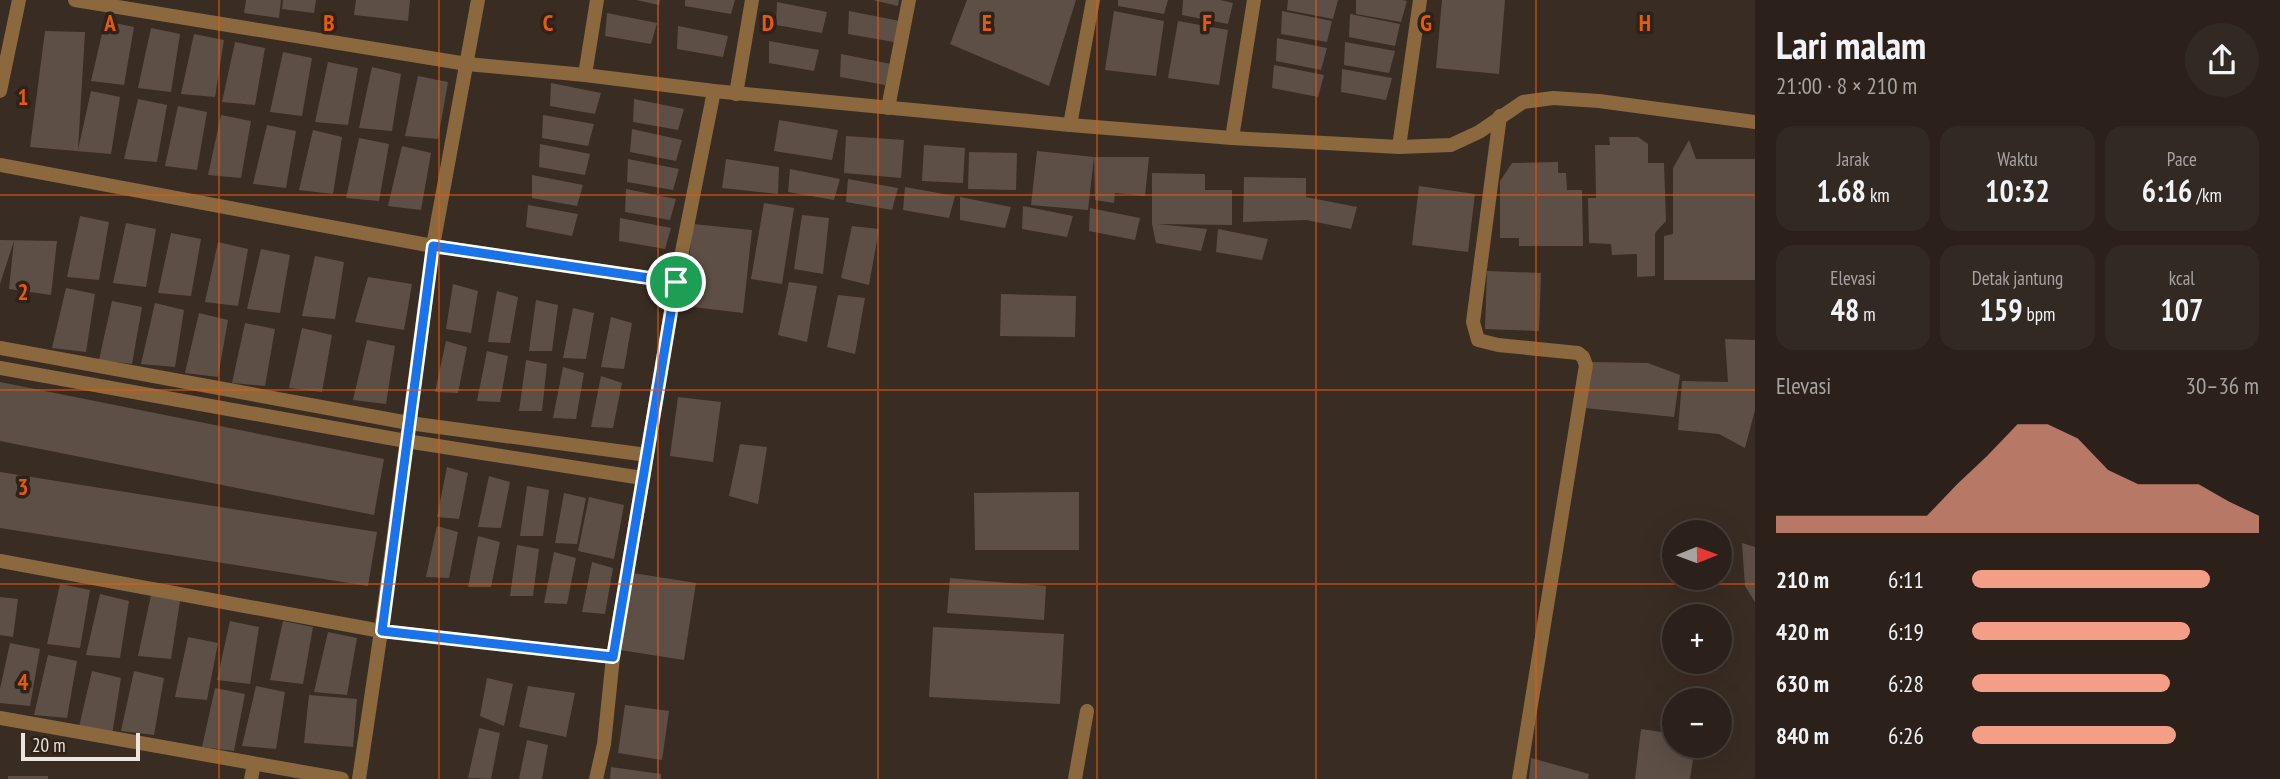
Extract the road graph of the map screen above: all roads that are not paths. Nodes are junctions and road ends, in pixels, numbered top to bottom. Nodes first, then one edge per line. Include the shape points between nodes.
1 (19, 0) edge
2 (75, 0) edge
3 (478, 0) edge
4 (597, 0) edge
5 (752, 0) edge
6 (909, 0) edge
7 (1093, 0) edge
8 (1254, 0) edge
9 (1420, 0) edge
10 (467, 64) junction
11 (585, 75) junction
12 (0, 91) edge
13 (714, 92) junction
14 (736, 94) junction
15 (888, 108) junction
16 (1500, 116) junction
17 (1755, 122) edge
18 (1070, 125) junction
19 (1231, 138) junction
20 (1399, 148) junction
21 (0, 165) edge
22 (433, 246) junction
23 (676, 282) junction
24 (0, 348) edge
25 (0, 368) edge
26 (409, 423) junction
27 (406, 441) junction
28 (647, 455) junction
29 (642, 478) junction
30 (0, 561) edge
31 (382, 631) junction
32 (613, 657) junction
33 (1087, 711) dead end
34 (0, 718) edge
35 (254, 764) junction
36 (251, 779) edge
37 (342, 779) edge
38 (359, 779) edge
39 (596, 779) edge
40 (1075, 779) edge
41 (1519, 779) edge

1 - 12 street
2 - 10 street
3 - 10 street
4 - 11 street
5 - 14 street
6 - 15 street
7 - 18 street
8 - 19 street
9 - 20 street
10 - 11 street
10 - 22 street
11 - 13 street
13 - 14 street
13 - 23 street
14 - 15 street
15 - 18 street
16 - 17 street via 1523,102 1553,98
16 - 20 street via 1451,145
16 - 41 street via 1473,322 1478,340 1578,354 1586,365
18 - 19 street
19 - 20 street
21 - 22 street
22 - 23 street
22 - 26 street
23 - 28 street
24 - 26 street
25 - 27 street
26 - 27 street
26 - 28 street
27 - 29 street
27 - 31 street
28 - 29 street
29 - 32 street
30 - 31 street
31 - 32 street
31 - 38 street
32 - 39 street
33 - 40 street
34 - 35 street
35 - 36 street
35 - 37 street

